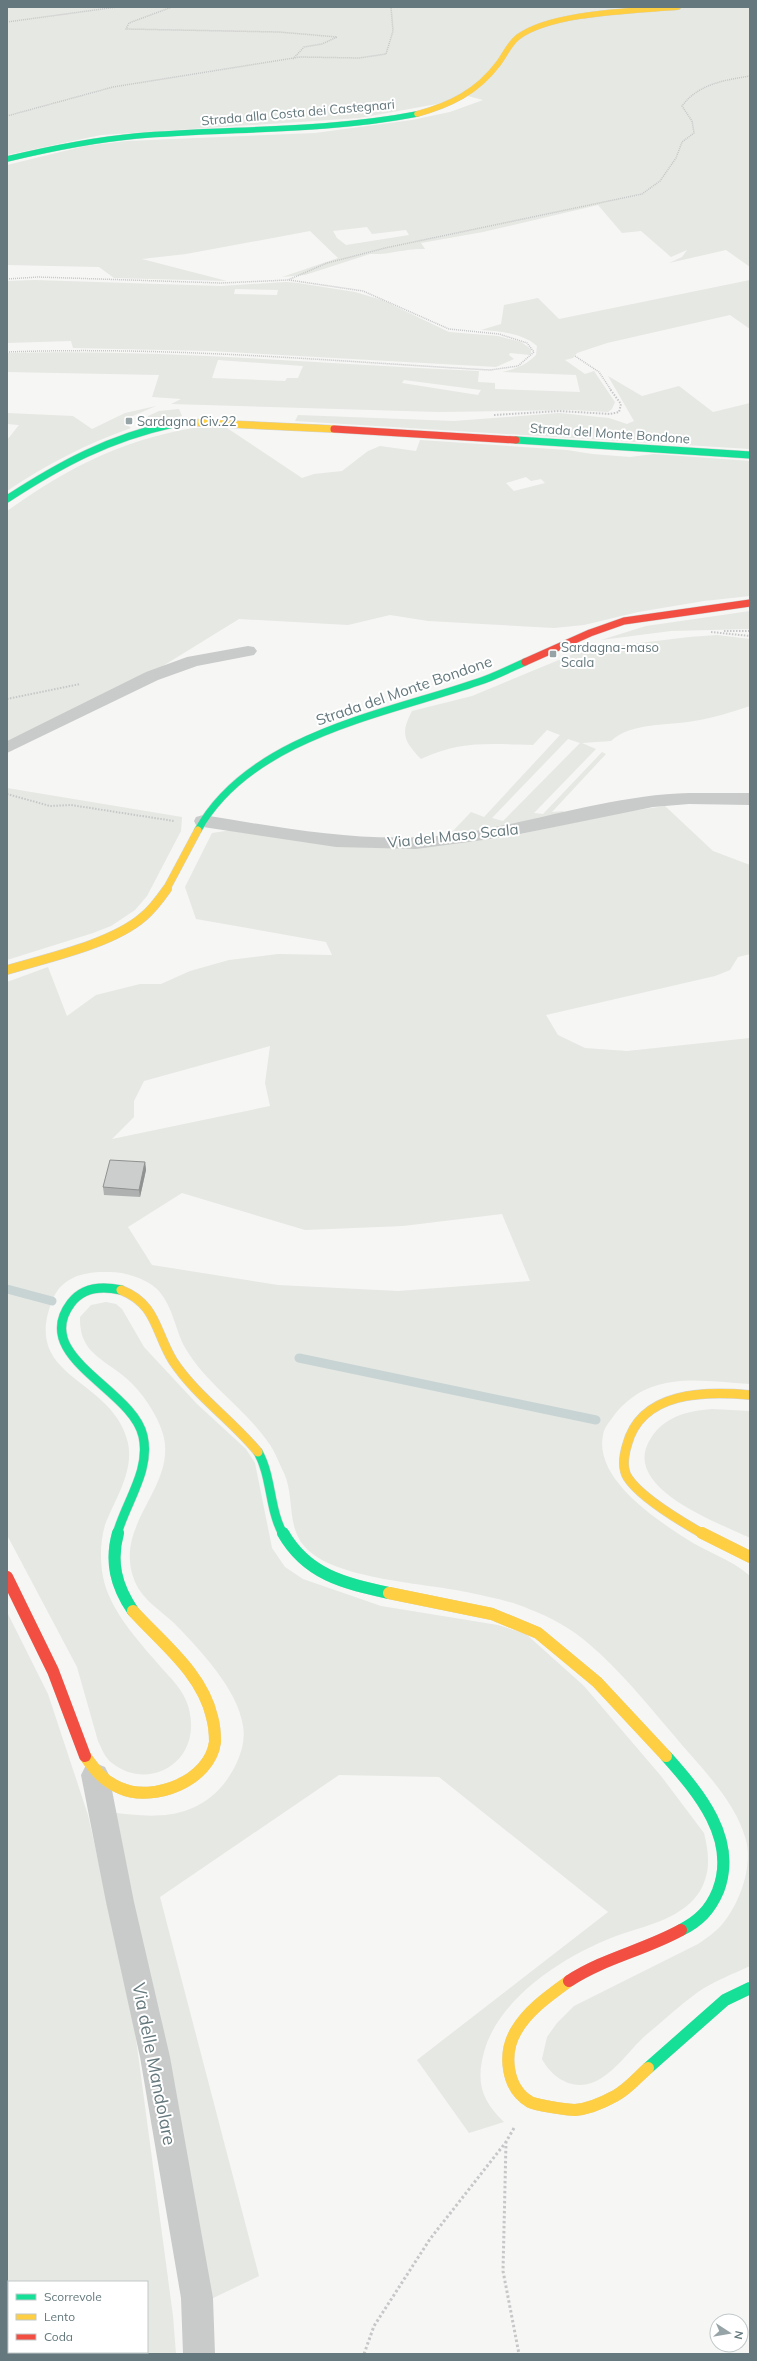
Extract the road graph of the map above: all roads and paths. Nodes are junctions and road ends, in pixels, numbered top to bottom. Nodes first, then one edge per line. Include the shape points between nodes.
1 (117, 7) edge
2 (172, 7) edge
3 (391, 7) edge
4 (678, 7) edge
5 (7, 22) edge
6 (292, 59) junction
7 (750, 76) edge
8 (7, 116) edge
9 (7, 160) edge
10 (7, 279) edge
11 (288, 280) junction
12 (7, 352) edge
13 (576, 356) dead end
14 (610, 414) dead end
15 (750, 455) edge
16 (7, 499) edge
17 (750, 603) edge
18 (704, 632) dead end
19 (750, 636) edge
20 (248, 651) dead end
21 (7, 748) edge
22 (7, 794) edge
23 (750, 799) edge
24 (203, 821) junction
25 (7, 970) edge
26 (750, 1395) edge
27 (750, 1557) edge
28 (7, 1577) edge
29 (95, 1775) junction
30 (750, 1988) edge
31 (530, 2102) junction
32 (506, 2142) junction
33 (199, 2354) edge
34 (364, 2354) edge
35 (519, 2354) edge

1 - 5 path
2 - 6 path via 129,23 126,29 279,32 337,37 322,44 304,47
3 - 6 path via 394,19 391,47 386,54 359,58 331,56
4 - 9 street, Strada alla Costa dei Castegnari via 566,21 535,28 517,38 474,92 462,100 431,110 354,123 111,138 61,146
6 - 8 path via 113,87
7 - 11 path via 704,88 686,98 682,106 692,121 694,133 682,142 676,158 660,181 642,194 385,248 327,263
10 - 11 path via 221,283
11 - 12 path via 363,291 449,330 499,334 527,343 534,352 518,366 490,370 160,351 87,349
13 - 14 path via 599,372 621,404 619,412
15 - 16 street, Strada del Monte Bondone via 295,426 184,422 146,429 110,440 54,468
17 - 24 street, Strada del Monte Bondone via 624,621 590,633 479,682 356,719 289,748 238,781
18 - 19 path
20 - 21 street via 193,661 152,676
22 - 24 path via 50,806 71,805 171,821
23 - 24 street, Via del Maso Scala via 655,800 503,833 416,843 378,844 319,839
24 - 25 street, Strada del Monte Bondone via 182,862 154,907 142,919 122,931
26 - 27 street via 700,1393 666,1400 635,1425 628,1439 624,1457 626,1475 655,1504 721,1544
28 - 29 street via 65,1693 78,1737
29 - 31 street via 117,1789 157,1793 177,1786 201,1769 213,1750 216,1734 213,1718 191,1672 141,1621 117,1579 113,1554 114,1536 143,1466 144,1433 133,1413 70,1355 61,1342 58,1329 67,1306 76,1296 92,1288 109,1287 142,1299 152,1313 163,1344 175,1364 199,1393 250,1441 260,1454 285,1543 296,1558 322,1574 348,1584 492,1614 538,1633 597,1682 677,1768 707,1810 723,1846 723,1873 716,1896 700,1919 677,1933 571,1979 538,2004 516,2031 508,2064 511,2082
29 - 33 street, Via delle Mandolare via 155,2058 197,2298
30 - 31 street via 725,2000 617,2094 594,2105 575,2110
31 - 32 path
32 - 34 path via 430,2239 374,2326
32 - 35 path via 503,2271

